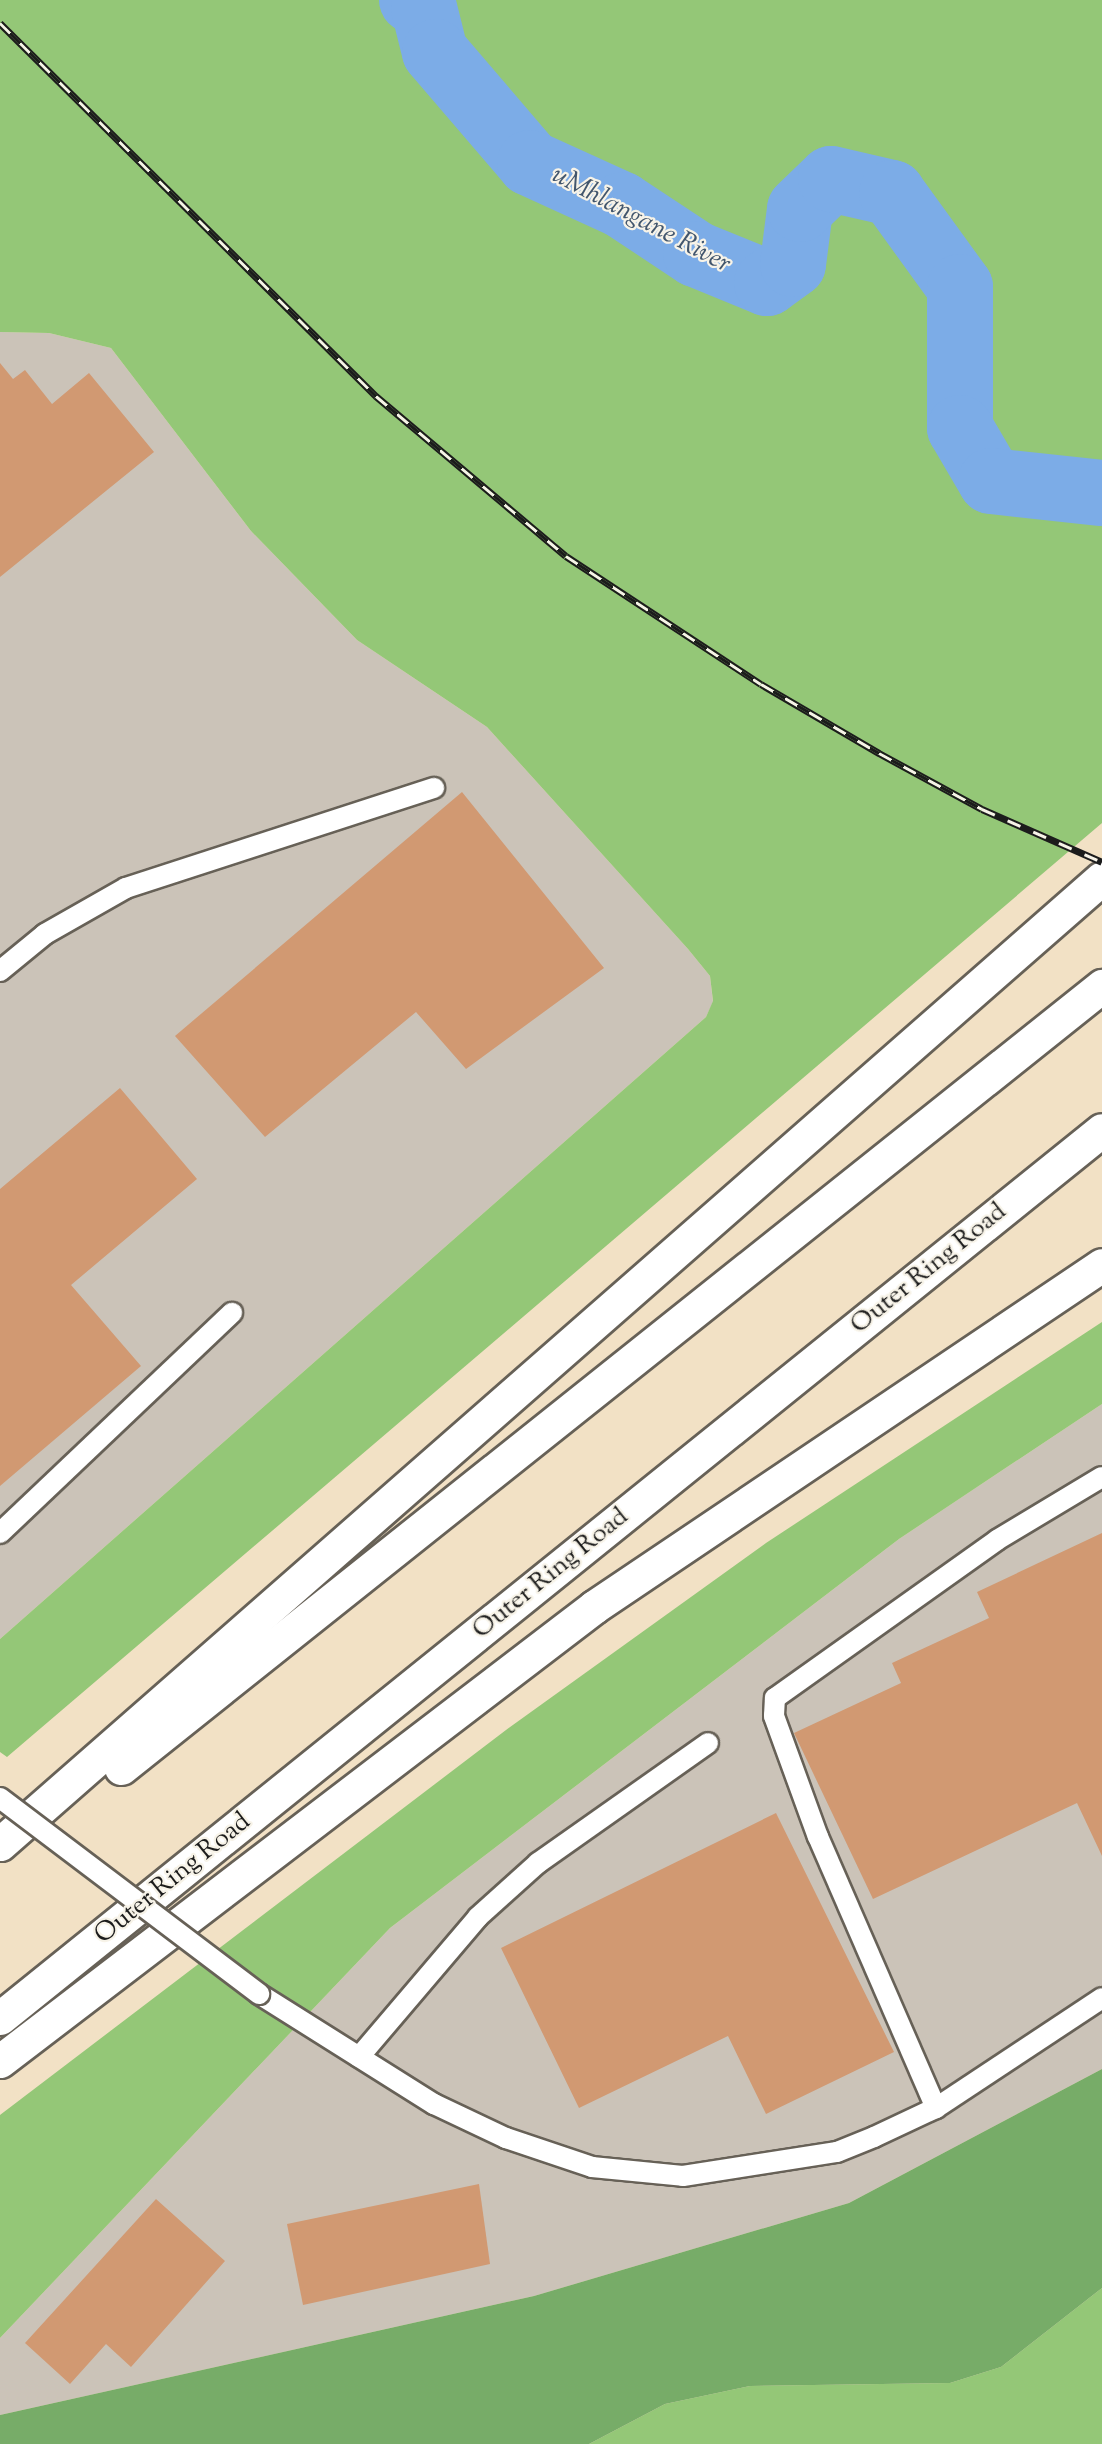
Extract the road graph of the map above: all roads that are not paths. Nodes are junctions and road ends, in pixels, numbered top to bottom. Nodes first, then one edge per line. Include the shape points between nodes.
1 (434, 788) dead end
2 (1102, 878) edge
3 (0, 971) edge
4 (1102, 986) edge
5 (1102, 1130) edge
6 (1102, 1265) edge
7 (232, 1313) dead end
8 (1102, 1477) edge
9 (0, 1533) edge
10 (708, 1743) dead end
11 (0, 1798) edge
12 (0, 1844) edge
13 (0, 1864) edge
14 (1102, 1998) edge
15 (0, 2018) edge
16 (359, 2057) junction
17 (0, 2061) edge
18 (936, 2108) junction

1 - 3 lane via 126,888 45,934
2 - 12 highway
4 - 13 highway
5 - 15 highway, Outer Ring Road
6 - 17 highway via 594,1607
7 - 9 lane
8 - 18 lane via 998,1540 777,1694 774,1716 818,1837
10 - 16 lane via 538,1863 478,1917
11 - 16 lane, bridge via 259,1994
14 - 18 lane
16 - 18 lane via 434,2104 506,2138 592,2167 642,2175 683,2176 837,2152

